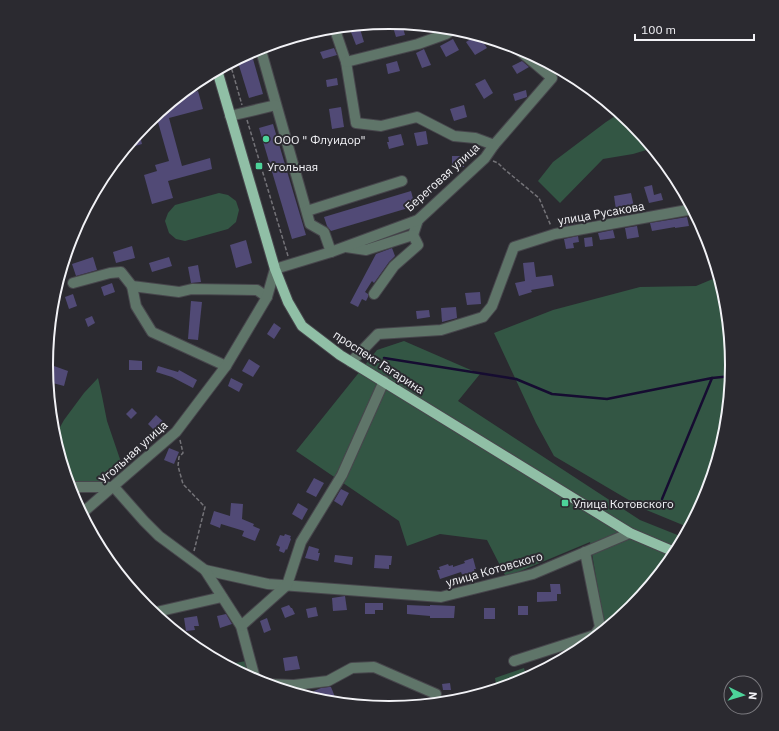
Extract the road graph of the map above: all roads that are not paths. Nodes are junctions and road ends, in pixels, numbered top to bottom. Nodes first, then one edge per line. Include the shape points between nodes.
1 (336, 33) edge
2 (446, 34) edge
3 (262, 55) edge
4 (532, 61) edge
5 (346, 62) junction
6 (219, 76) edge
7 (276, 105) junction
8 (230, 116) junction
9 (494, 145) junction
10 (402, 181) dead end
11 (687, 210) edge
12 (306, 211) junction
13 (418, 220) junction
14 (413, 234) junction
15 (344, 247) junction
16 (331, 252) junction
17 (275, 269) junction
18 (73, 283) dead end
19 (132, 286) junction
20 (374, 294) dead end
21 (267, 297) junction
22 (351, 362) junction
23 (226, 366) junction
24 (384, 382) junction
25 (76, 487) edge
26 (114, 487) junction
27 (86, 510) edge
28 (630, 533) junction
29 (671, 549) edge
30 (585, 552) junction
31 (205, 570) junction
32 (287, 585) junction
33 (222, 597) junction
34 (161, 611) edge
35 (241, 626) junction
36 (600, 627) edge
37 (586, 638) edge
38 (514, 661) dead end
39 (253, 673) edge
40 (283, 685) edge
41 (436, 694) dead end

1 - 5 street
2 - 5 street via 418,44
3 - 7 street
4 - 9 street, Береговая улица via 552,78
5 - 9 street via 356,123 381,126 417,116 454,136 476,138
6 - 8 main road, проспект Гагарина
7 - 8 street
7 - 12 street
8 - 17 main road, проспект Гагарина
9 - 13 street, Береговая улица via 485,158
10 - 12 street
11 - 22 street, улица Русакова via 555,234 514,247 492,306 483,317 441,330 378,334
12 - 16 street via 310,224 324,232
13 - 14 street
13 - 15 street, Береговая улица
14 - 15 street via 366,250
14 - 20 street via 418,245 394,266
15 - 16 street, Береговая улица
16 - 17 street, Береговая улица
17 - 21 street, Угольная улица
17 - 22 main road, проспект Гагарина via 288,302 302,326
18 - 19 street via 110,272 122,272
19 - 21 street via 179,292 192,289 257,290
19 - 23 street via 136,306 152,332
21 - 23 street, Угольная улица
22 - 24 main road, проспект Гагарина
23 - 26 street, Угольная улица via 177,430
24 - 28 main road, проспект Гагарина
24 - 32 street via 342,475 301,542
25 - 26 street
26 - 27 street, Угольная улица
26 - 31 street, улица Котовского via 159,536
28 - 29 main road, проспект Гагарина
28 - 30 street, улица Котовского
30 - 32 street, улица Котовского via 533,574 441,597
30 - 36 street
31 - 32 street, улица Котовского via 268,584
31 - 33 street
32 - 35 street
33 - 34 street
33 - 35 street
35 - 39 street
37 - 38 street
40 - 41 street via 328,681 352,668 374,667

